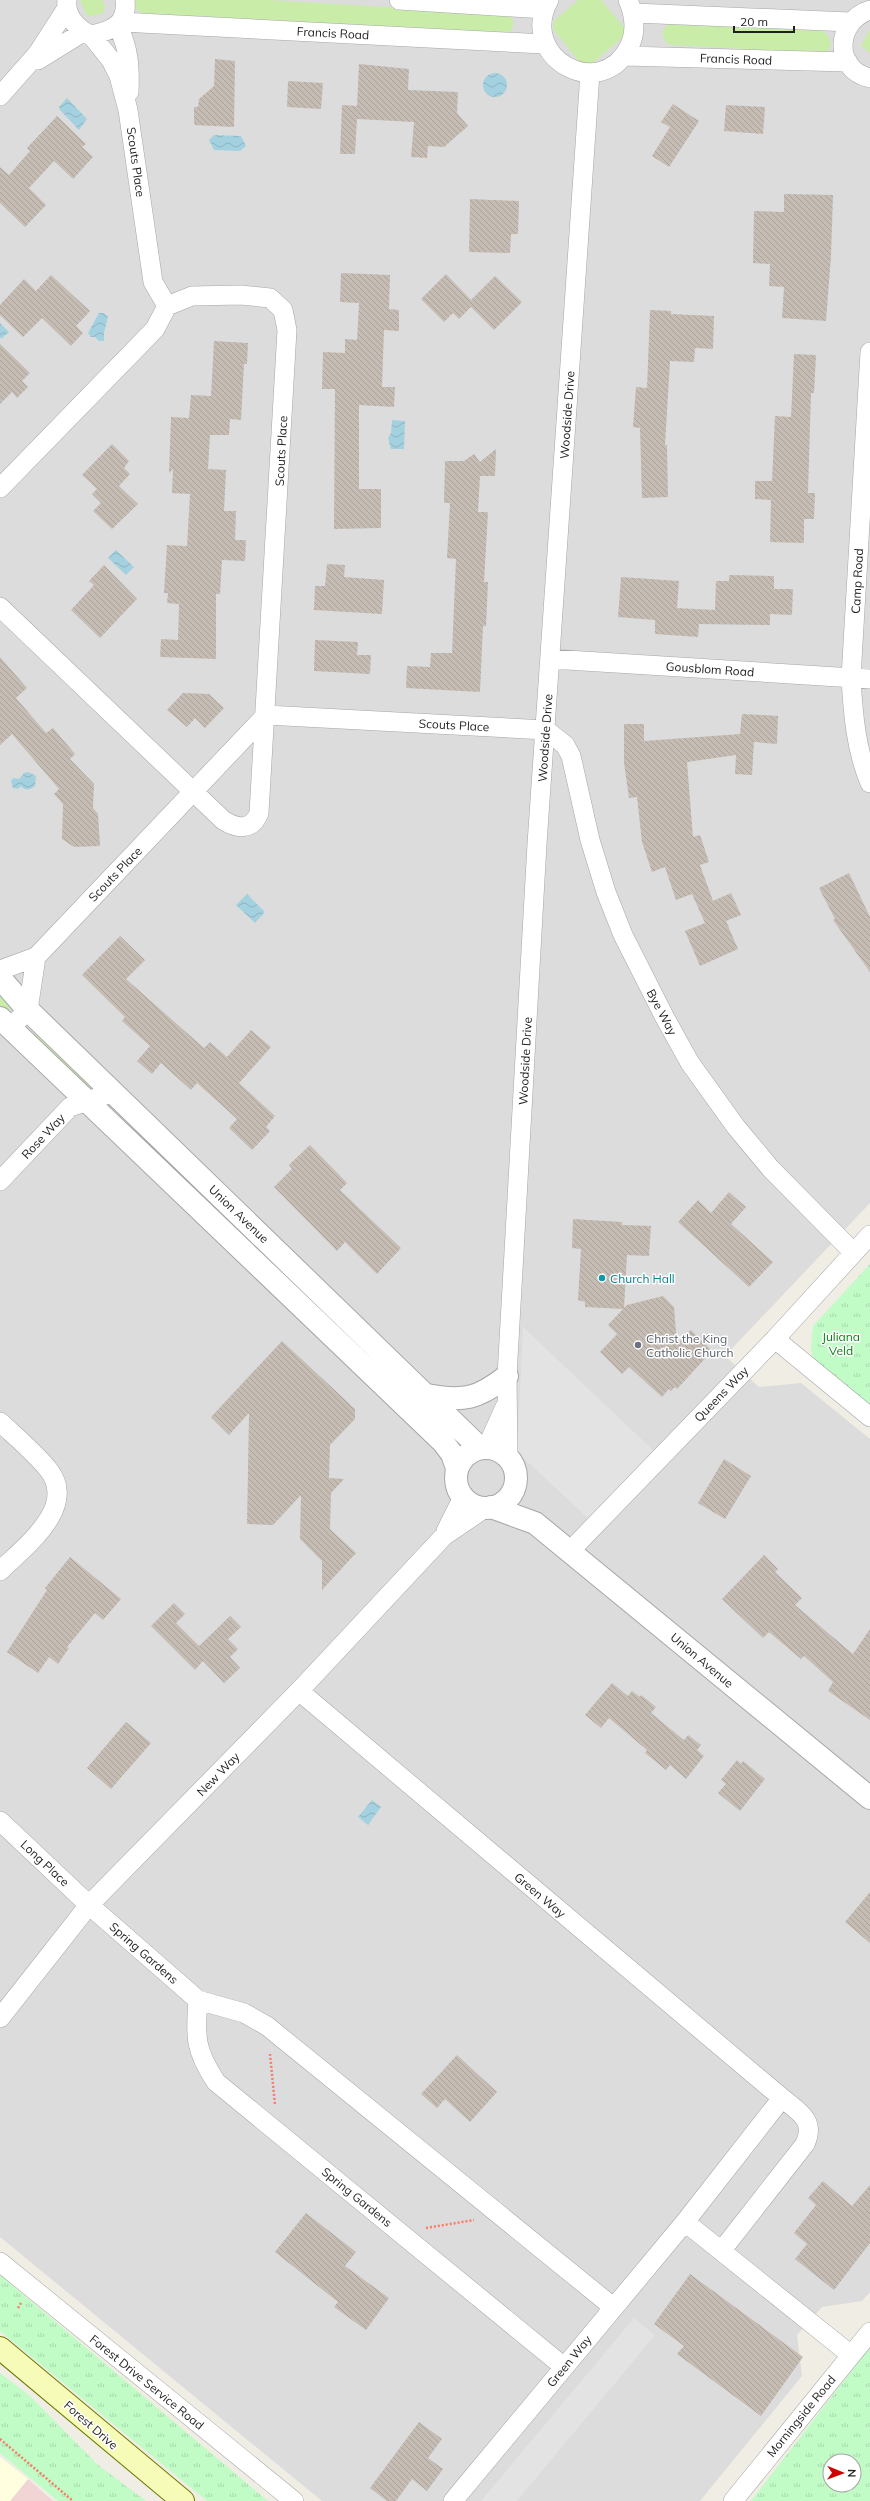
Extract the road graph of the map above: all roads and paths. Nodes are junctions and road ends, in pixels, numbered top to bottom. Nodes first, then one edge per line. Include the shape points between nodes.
1 (125, 0) edge
2 (399, 0) edge
3 (67, 4) edge
4 (547, 4) edge
5 (631, 7) edge
6 (870, 10) edge
7 (850, 22) junction
8 (119, 24) junction
9 (87, 33) junction
10 (544, 44) junction
11 (624, 56) junction
12 (848, 62) junction
13 (590, 73) junction
14 (870, 78) edge
15 (16, 79) junction
16 (0, 96) edge
17 (128, 110) junction
18 (167, 306) junction
19 (870, 352) edge
20 (0, 488) edge
21 (0, 607) edge
22 (551, 659) junction
23 (851, 678) junction
24 (870, 679) edge
25 (266, 715) junction
26 (546, 730) junction
27 (870, 783) edge
28 (195, 792) junction
29 (36, 957) junction
30 (0, 970) edge
31 (0, 978) edge
32 (28, 1010) junction
33 (5, 1023) edge
34 (114, 1092) junction
35 (88, 1101) junction
36 (0, 1181) edge
37 (870, 1235) edge
38 (853, 1252) junction
39 (775, 1339) junction
40 (507, 1376) junction
41 (427, 1395) junction
42 (506, 1404) junction
43 (410, 1410) junction
44 (870, 1416) edge
45 (0, 1422) edge
46 (483, 1448) junction
47 (508, 1458) junction
48 (457, 1468) junction
49 (515, 1484) junction
50 (463, 1497) junction
51 (488, 1507) junction
52 (535, 1523) junction
53 (444, 1536) junction
54 (570, 1551) junction
55 (0, 1571) edge
56 (299, 1691) junction
57 (870, 1798) edge
58 (0, 1821) edge
59 (89, 1905) junction
60 (198, 2000) junction
61 (0, 2018) edge
62 (267, 2026) junction
63 (782, 2098) junction
64 (277, 2132) junction
65 (500, 2216) junction
66 (685, 2222) junction
67 (400, 2233) junction
68 (722, 2250) junction
69 (0, 2262) edge
70 (613, 2307) junction
71 (870, 2332) edge
72 (0, 2348) edge
73 (851, 2355) junction
74 (564, 2367) junction
75 (0, 2440) edge
76 (73, 2501) edge
77 (183, 2501) edge
78 (294, 2501) edge
79 (453, 2501) edge
80 (733, 2501) edge

1 - 8 street via 126,6
2 - 4 street
3 - 9 street, Scouts Place via 74,24
3 - 15 street via 38,52
4 - 10 street via 541,28
5 - 7 street
5 - 11 street via 635,36
6 - 7 street via 861,13
7 - 12 street via 843,42
8 - 9 street via 108,32
8 - 10 street, Francis Road
8 - 17 street, Scouts Place via 128,55
9 - 15 street via 41,57
9 - 17 street, Scouts Place via 111,60 119,76
10 - 13 street via 555,60 572,70
11 - 12 street, Francis Road
11 - 13 street via 615,65
12 - 14 street via 855,71
13 - 22 street, Woodside Drive
15 - 16 street
17 - 18 street, Scouts Place via 153,282
18 - 20 street via 155,329
18 - 25 street, Scouts Place via 192,296 241,295 270,298 283,310 287,330
19 - 23 street, Camp Road
21 - 28 street, Scouts Place
22 - 23 street, Gousblom Road
22 - 26 street, Woodside Drive
23 - 24 street, Gousblom Road
23 - 27 street, Camp Road via 854,720 864,770
25 - 26 street, Scouts Place
25 - 28 street, Scouts Place
25 - 28 street, Scouts Place via 259,813 253,824 245,827 233,826
26 - 38 street, Bye Way via 565,745 570,756 590,840 606,892 623,935 690,1063 736,1127 771,1169
26 - 40 street, Woodside Drive via 536,852
28 - 29 street, Scouts Place
29 - 30 street, Scouts Place
29 - 32 street
31 - 32 street, Union Avenue
32 - 33 street
32 - 34 street, Union Avenue
33 - 35 street, Union Avenue
34 - 35 street, Rose Way
34 - 41 street, Union Avenue
35 - 36 street, Rose Way via 70,1107
35 - 43 street, Union Avenue
37 - 38 street, Queens Way
38 - 39 street, Queens Way
39 - 44 street
39 - 54 street, Queens Way
40 - 41 street via 494,1387 471,1398 451,1399
40 - 42 street, Woodside Drive
41 - 43 street
41 - 46 street, Union Avenue
42 - 46 street, Woodside Drive
42 - 47 street, Woodside Drive
43 - 48 street, Union Avenue via 448,1448
45 - 55 street via 49,1470 58,1491 55,1511 44,1528
46 - 47 street via 500,1451
46 - 48 street via 465,1456
47 - 49 street via 516,1473
48 - 50 street via 456,1483
49 - 51 street via 506,1499
49 - 52 street, Union Avenue
50 - 51 street via 472,1505
50 - 53 street, New Way
51 - 52 street, Union Avenue
51 - 53 street, New Way
52 - 54 street, Union Avenue
53 - 56 street, New Way
54 - 57 street, Union Avenue
56 - 59 street, New Way
56 - 63 street, Green Way
58 - 59 street, Long Place
59 - 60 street, Spring Gardens
59 - 61 street, New Way
60 - 62 street, Spring Gardens via 244,2013
60 - 64 street, Spring Gardens via 196,2035 202,2061 216,2082
62 - 64 path
62 - 65 street, Spring Gardens
63 - 66 street, Green Way
63 - 68 street, Green Way via 802,2115 808,2124 810,2134 805,2144
64 - 67 street, Spring Gardens
65 - 67 path
65 - 70 street, Spring Gardens
66 - 68 street
66 - 70 street, Green Way
67 - 74 street, Spring Gardens
68 - 73 street
69 - 78 street, Forest Drive Service Road
70 - 74 street, Green Way
71 - 73 street, Morningside Road
72 - 77 main road, Forest Drive
73 - 80 street, Morningside Road
74 - 79 street, Green Way
75 - 76 path

